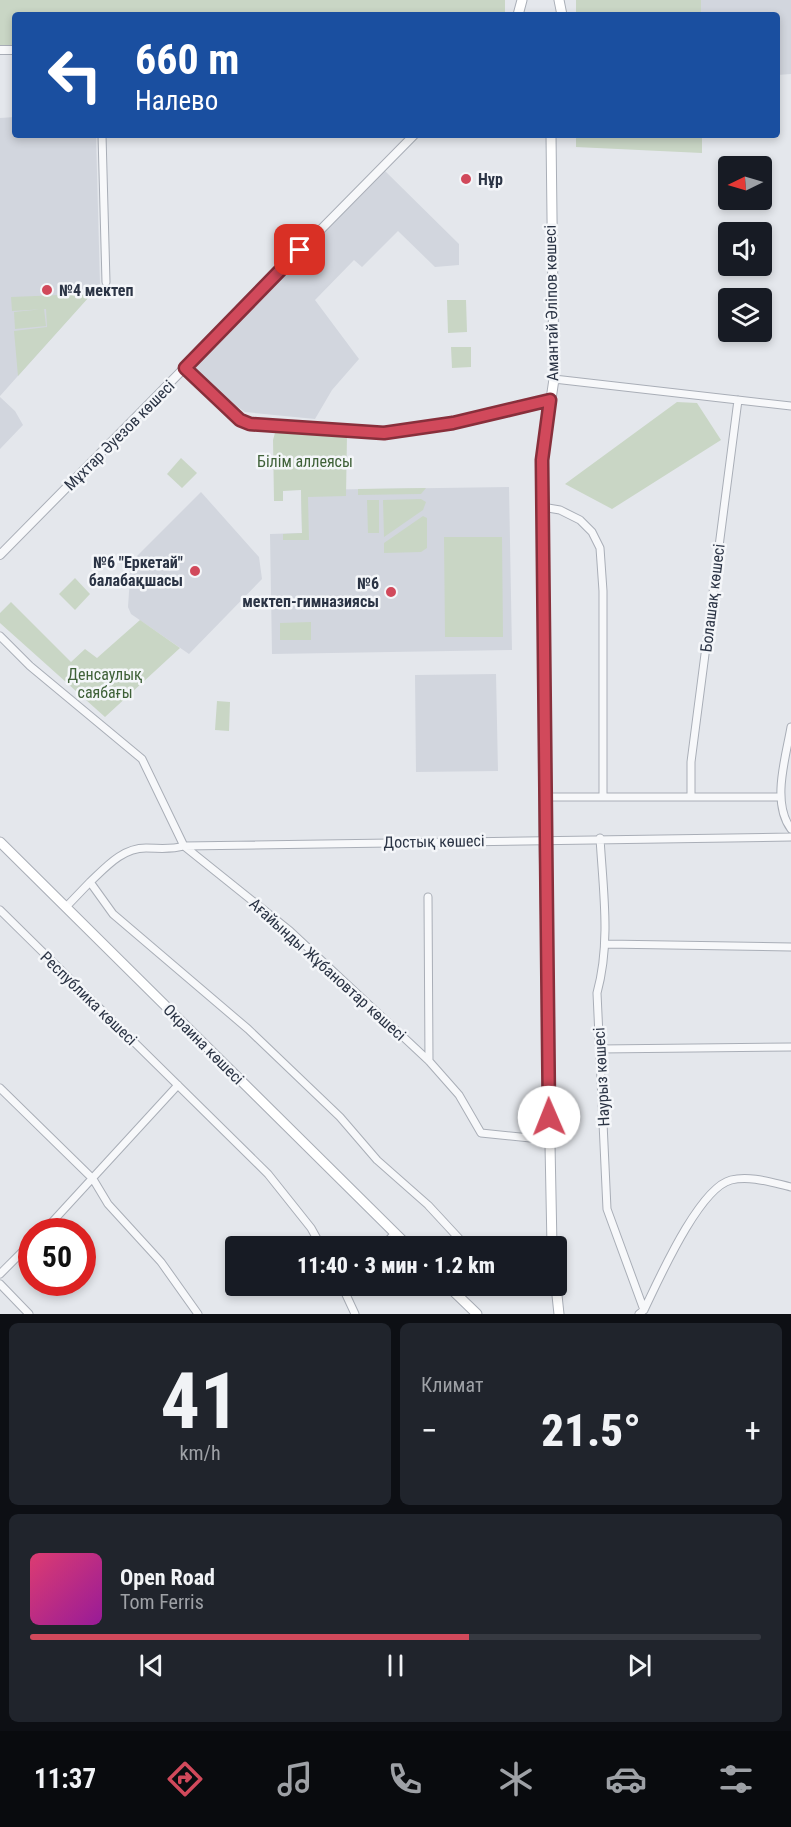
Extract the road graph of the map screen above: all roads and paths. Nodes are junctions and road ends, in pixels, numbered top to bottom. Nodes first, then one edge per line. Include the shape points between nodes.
1 (102, 138) edge
2 (411, 138) edge
3 (547, 138) edge
4 (551, 138) edge
5 (549, 150) junction
6 (106, 282) dead end
7 (185, 368) junction
8 (554, 379) junction
9 (550, 400) junction
10 (738, 400) junction
11 (791, 406) edge
12 (542, 507) junction
13 (0, 555) edge
14 (0, 636) edge
15 (791, 727) edge
16 (544, 796) junction
17 (603, 797) junction
18 (692, 797) junction
19 (780, 797) junction
20 (791, 829) edge
21 (791, 837) edge
22 (600, 838) junction
23 (544, 839) junction
24 (0, 842) edge
25 (183, 846) junction
26 (90, 882) junction
27 (428, 897) dead end
28 (66, 907) junction
29 (0, 910) edge
30 (606, 944) junction
31 (791, 947) edge
32 (791, 1047) edge
33 (600, 1049) junction
34 (429, 1061) junction
35 (178, 1085) junction
36 (0, 1088) edge
37 (550, 1140) junction
38 (93, 1179) junction
39 (791, 1187) edge
40 (56, 1218) edge
41 (395, 1233) junction
42 (315, 1236) edge
43 (392, 1236) edge
44 (398, 1236) edge
45 (457, 1236) edge
46 (552, 1236) edge
47 (18, 1256) edge
48 (0, 1274) edge
49 (0, 1284) edge
50 (348, 1296) edge
51 (458, 1296) edge
52 (557, 1296) edge
53 (641, 1312) edge
54 (29, 1314) edge
55 (198, 1314) edge
56 (356, 1314) edge
57 (477, 1314) edge
58 (559, 1314) edge

1 - 6 street
2 - 7 street, Мұхтар Әуезов көшесі
3 - 5 main road, Амантай Әліпов көшесі
4 - 5 main road, Амантай Әліпов көшесі
5 - 8 main road, Амантай Әліпов көшесі
7 - 9 street via 231,412 250,424 384,433 453,423
7 - 13 street, Мұхтар Әуезов көшесі
8 - 9 main road, Амантай Әліпов көшесі
8 - 10 street
9 - 12 main road, Амантай Әліпов көшесі via 542,450
10 - 11 street
10 - 18 street, Болашақ көшесі via 691,762
12 - 16 main road, Амантай Әліпов көшесі
12 - 17 street via 580,520 600,548
14 - 25 street, Ағайынды Жұбановтар көшесі via 30,666 142,759
15 - 19 street
16 - 17 street
16 - 23 main road, Амантай Әліпов көшесі
17 - 18 street
18 - 19 street
19 - 20 street
21 - 22 street, Достық көшесі
22 - 23 street, Достық көшесі
22 - 30 street, Наурыз көшесі
23 - 25 street, Достық көшесі
23 - 37 main road, Амантай Әліпов көшесі
24 - 28 main road, Окраина көшесі
25 - 26 street, Достық көшесі via 125,852
25 - 34 street, Ағайынды Жұбановтар көшесі via 290,931
26 - 28 street, Достық көшесі
26 - 45 street via 113,914 248,1029
27 - 34 street
28 - 41 main road, Окраина көшесі
29 - 35 street, Республика көшесі
30 - 31 street
30 - 33 street, Наурыз көшесі via 597,993
32 - 33 street
33 - 53 street, Наурыз көшесі via 607,1209
34 - 37 street, Ағайынды Жұбановтар көшесі via 459,1095 481,1133
35 - 38 street
35 - 42 street, Республика көшесі via 268,1174
36 - 38 street
37 - 46 main road, Амантай Әліпов көшесі
38 - 40 street
38 - 55 street via 108,1204 161,1262
39 - 53 street via 737,1179 719,1185 700,1206
41 - 43 street
41 - 44 main road, Окраина көшесі
47 - 48 street
49 - 54 street
50 - 56 street
51 - 57 main road
52 - 58 main road

